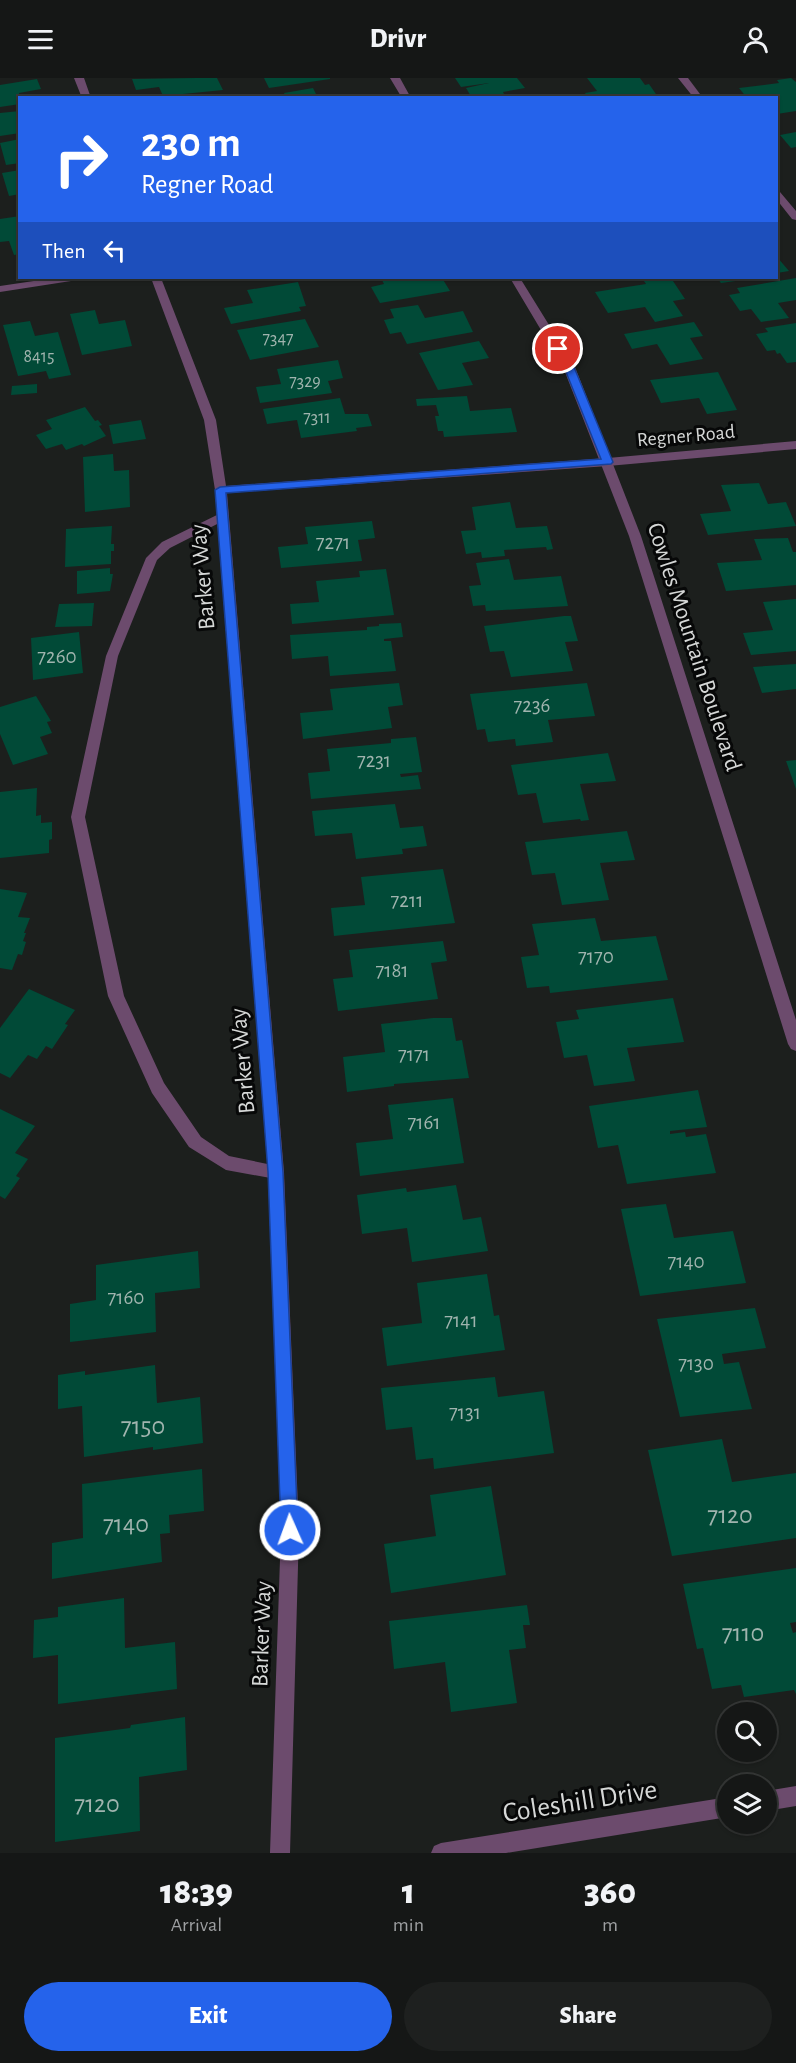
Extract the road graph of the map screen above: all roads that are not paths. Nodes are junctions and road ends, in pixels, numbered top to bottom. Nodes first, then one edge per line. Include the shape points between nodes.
1 (79, 78) edge
2 (395, 78) edge
3 (683, 78) edge
4 (86, 96) edge
5 (406, 96) edge
6 (697, 96) edge
7 (778, 195) edge
8 (796, 217) edge
9 (65, 279) edge
10 (156, 279) edge
11 (516, 279) edge
12 (0, 289) edge
13 (796, 445) edge
14 (608, 462) junction
15 (220, 490) junction
16 (223, 516) junction
17 (796, 1044) edge
18 (276, 1172) junction
19 (796, 1796) edge
20 (777, 1799) edge
21 (717, 1809) edge
22 (280, 1853) edge
23 (441, 1853) edge

1 - 4 street
2 - 5 street
3 - 6 street
7 - 8 street
9 - 12 street
10 - 15 street, Barker Way via 210,420
11 - 14 street, Cowles Mountain Boulevard via 569,367
13 - 14 street, Regner Road
14 - 15 street, Regner Road
14 - 17 street, Cowles Mountain Boulevard
15 - 16 street, Barker Way
16 - 18 street, Barker Way
16 - 18 street via 166,545 152,558 112,656 78,817 116,996 158,1088 195,1142 226,1163
18 - 22 street, Barker Way via 290,1530
19 - 20 street
21 - 23 street, Coleshill Drive

